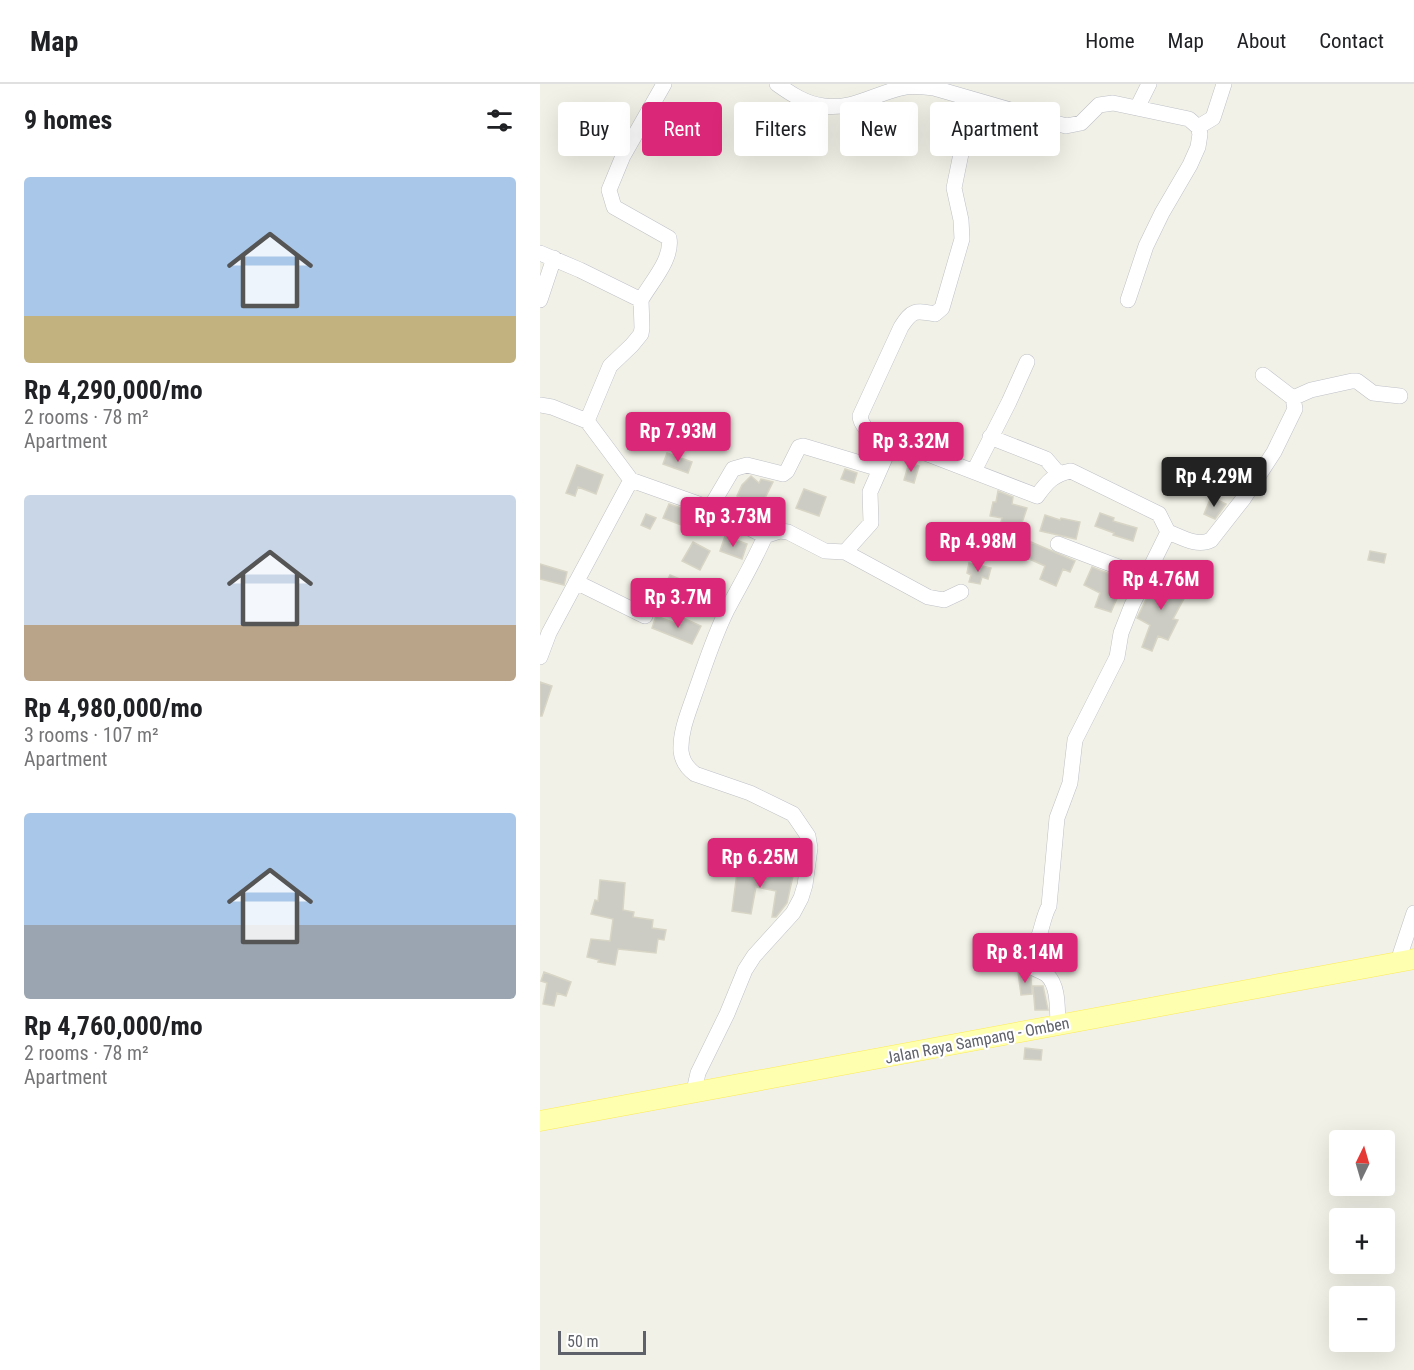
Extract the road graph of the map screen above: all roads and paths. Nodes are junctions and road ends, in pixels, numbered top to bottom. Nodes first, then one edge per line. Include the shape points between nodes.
1 (664, 84) edge
2 (777, 84) edge
3 (1149, 84) edge
4 (1224, 84) edge
5 (935, 86) edge
6 (972, 100) junction
7 (1137, 108) junction
8 (1198, 127) junction
9 (547, 256) edge
10 (540, 300) edge
11 (641, 300) junction
12 (1128, 300) dead end
13 (1027, 362) dead end
14 (1263, 375) dead end
15 (1400, 396) dead end
16 (1293, 398) junction
17 (540, 405) edge
18 (587, 421) junction
19 (990, 437) junction
20 (888, 451) junction
21 (879, 469) junction
22 (974, 471) junction
23 (1058, 474) junction
24 (631, 480) junction
25 (710, 508) junction
26 (1168, 532) junction
27 (765, 536) junction
28 (1058, 543) dead end
29 (846, 552) junction
30 (1145, 578) junction
31 (576, 582) junction
32 (961, 592) dead end
33 (645, 616) dead end
34 (540, 657) edge
35 (1414, 913) edge
36 (1406, 960) edge
37 (1058, 1024) junction
38 (694, 1091) junction
39 (540, 1120) edge

1 - 11 street via 623,156 609,190 614,207 669,238 667,260
2 - 5 street via 802,100 822,106 860,102 903,87
3 - 7 street
4 - 8 street via 1213,118
5 - 6 street
6 - 7 street via 1066,126 1081,123 1099,105 1113,103
6 - 20 street via 954,188 962,239 942,308 935,314 910,314 860,416 865,428
7 - 8 street via 1189,119
8 - 12 street via 1198,147 1146,246
9 - 10 street
9 - 11 street
11 - 18 street via 640,334 610,366
13 - 19 street
14 - 16 street
15 - 16 street via 1372,393 1352,381
16 - 26 street via 1295,409 1274,452 1211,540 1191,541
17 - 18 street
18 - 24 street
19 - 22 street
19 - 23 street via 1046,459
20 - 21 street
20 - 22 street via 907,446
21 - 25 street via 803,446 796,450 783,474 747,465 733,469
21 - 29 street via 870,492 872,523
22 - 23 street via 1037,496
23 - 26 street via 1071,471 1159,514
24 - 25 street
24 - 31 street
25 - 27 street
26 - 30 street
27 - 29 street via 788,532 825,551
27 - 38 street via 708,655 685,723 681,753 695,774 750,793 793,814 808,836 809,862 794,913 745,970 698,1073
28 - 30 street
29 - 32 street via 928,597 944,600
30 - 37 street via 1121,633 1117,657 1073,746 1070,783 1057,818 1049,906 1028,954 1029,965 1048,975 1054,986
31 - 33 street
31 - 34 street
35 - 36 street
36 - 37 main road, Jalan Raya Sampang - Omben
37 - 38 main road, Jalan Raya Sampang - Omben
38 - 39 main road, Jalan Raya Sampang - Omben

